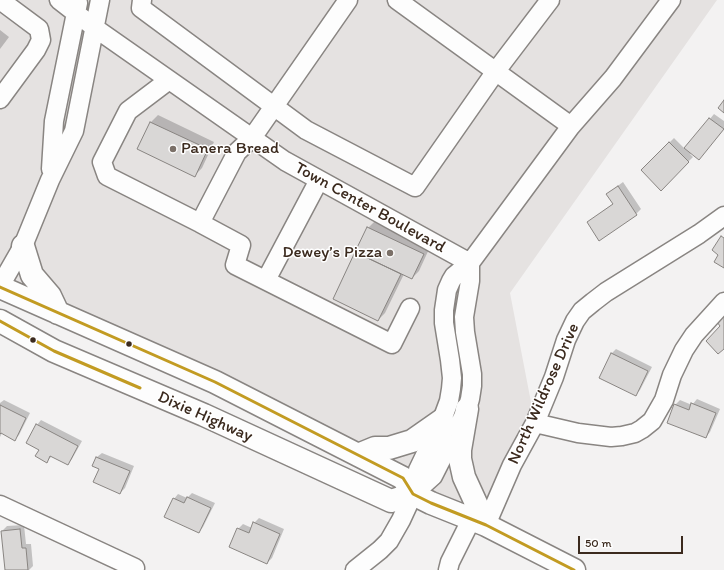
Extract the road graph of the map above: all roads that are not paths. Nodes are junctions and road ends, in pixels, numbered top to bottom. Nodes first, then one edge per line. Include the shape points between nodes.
1 (0, 0) edge
2 (59, 0) edge
3 (100, 0) edge
4 (142, 0) edge
5 (348, 0) edge
6 (397, 0) edge
7 (550, 0) edge
8 (671, 0) edge
9 (77, 6) edge
10 (95, 28) junction
11 (496, 71) junction
12 (169, 80) junction
13 (0, 99) edge
14 (274, 106) junction
15 (572, 126) junction
16 (252, 138) junction
17 (50, 180) junction
18 (319, 180) junction
19 (724, 216) edge
20 (200, 222) junction
21 (23, 246) junction
22 (470, 263) junction
23 (266, 280) junction
24 (0, 287) edge
25 (724, 302) edge
26 (410, 308) dead end
27 (58, 313) junction
28 (0, 321) edge
29 (467, 409) junction
30 (442, 420) junction
31 (535, 423) junction
32 (358, 455) junction
33 (413, 494) junction
34 (0, 505) edge
35 (479, 522) junction
36 (135, 568) dead end
37 (355, 570) edge
38 (448, 570) edge
39 (574, 570) edge

1 - 13 street via 38,29 41,40
2 - 9 street, Town Center Boulevard
3 - 10 street
4 - 14 street via 141,8
5 - 14 street
6 - 11 street
7 - 11 street
8 - 15 street, Town Center Boulevard via 613,78
9 - 10 street, Town Center Boulevard
9 - 17 street via 54,121
10 - 12 street, Town Center Boulevard
10 - 17 street via 74,131
11 - 14 street via 415,188 306,130
11 - 15 street
12 - 16 street, Town Center Boulevard
12 - 20 street via 128,111 102,162 107,176
14 - 16 street
15 - 22 street, Town Center Boulevard
16 - 18 street, Town Center Boulevard
16 - 20 street via 237,152
17 - 21 street
18 - 22 street, Town Center Boulevard
18 - 23 street
19 - 31 street, North Wildrose Drive via 606,292 582,311 566,340
20 - 23 street via 241,245 235,265
21 - 24 street
21 - 27 main road via 32,275 50,296
22 - 29 street via 464,317 472,374
22 - 30 street, Town Center Boulevard via 454,276 446,294 444,322 450,360 451,390
23 - 26 street via 392,344
24 - 27 main road, Dixie Highway
25 - 31 street via 684,350 664,400 652,421 642,429 622,436 604,437
27 - 32 main road, Dixie Highway via 214,382
28 - 33 main road, Dixie Highway via 54,351 204,415 391,501
29 - 33 street via 433,476
29 - 35 main road via 460,459
30 - 32 main road via 412,441 389,448 375,448
30 - 33 street, Town Center Boulevard via 418,470
31 - 35 street, North Wildrose Drive
32 - 33 main road, Dixie Highway via 403,478
33 - 35 main road, Dixie Highway
33 - 37 street via 389,541
34 - 36 street
35 - 38 street, North Wildrose Drive via 450,562
35 - 39 main road, Dixie Highway

